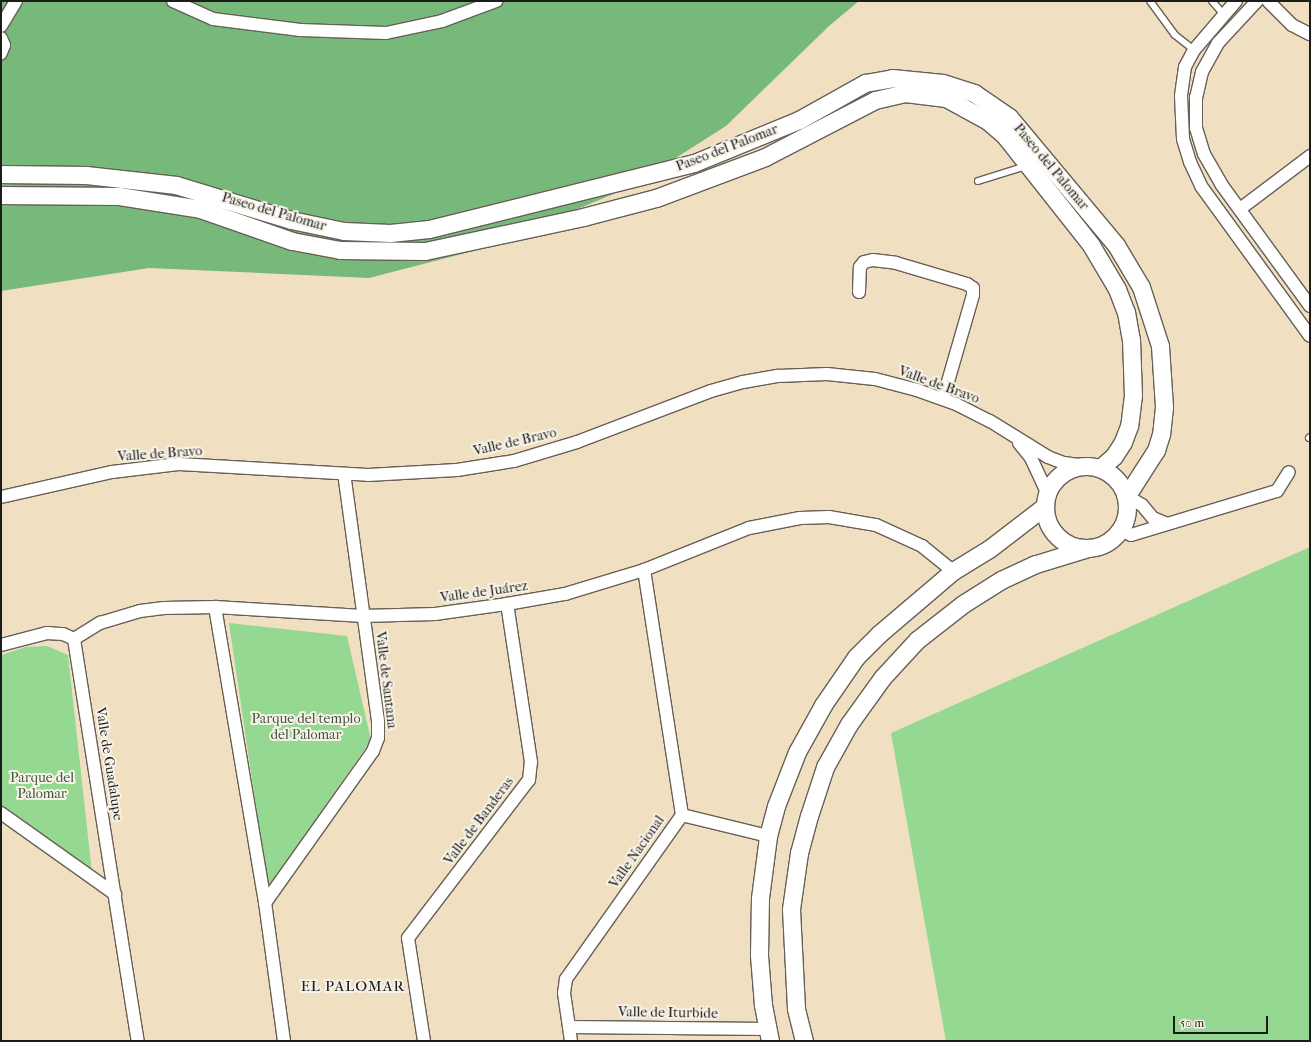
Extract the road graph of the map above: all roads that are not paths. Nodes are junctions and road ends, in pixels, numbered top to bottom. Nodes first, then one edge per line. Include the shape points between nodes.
1 (16, 1) edge
2 (173, 1) edge
3 (496, 1) edge
4 (1150, 1) edge
5 (1212, 1) edge
6 (1236, 1) edge
7 (1257, 1) edge
8 (1268, 1) edge
9 (1224, 15) junction
10 (1, 26) edge
11 (1310, 34) edge
12 (1, 38) edge
13 (1194, 50) junction
14 (1, 53) edge
15 (799, 120) junction
16 (808, 134) junction
17 (1043, 156) junction
18 (1310, 156) edge
19 (1028, 165) junction
20 (1, 174) edge
21 (58, 174) junction
22 (978, 181) dead end
23 (575, 194) junction
24 (1, 195) edge
25 (58, 196) junction
26 (1240, 209) junction
27 (261, 210) junction
28 (583, 218) junction
29 (255, 226) junction
30 (1297, 288) junction
31 (859, 292) dead end
32 (1283, 298) junction
33 (1310, 306) edge
34 (1310, 336) edge
35 (943, 399) junction
36 (1015, 437) junction
37 (1093, 467) junction
38 (1289, 472) dead end
39 (344, 474) junction
40 (1, 497) edge
41 (1046, 499) junction
42 (1126, 500) junction
43 (1165, 523) junction
44 (1120, 530) junction
45 (1088, 548) junction
46 (644, 570) junction
47 (952, 571) junction
48 (507, 604) junction
49 (215, 607) junction
50 (363, 616) junction
51 (74, 639) junction
52 (1, 645) edge
53 (1, 813) edge
54 (682, 815) junction
55 (768, 836) junction
56 (115, 894) junction
57 (264, 904) junction
58 (569, 1027) junction
59 (769, 1035) edge
60 (138, 1041) edge
61 (284, 1041) edge
62 (424, 1041) edge
63 (571, 1041) edge
64 (804, 1041) edge

1 - 10 street
2 - 3 street via 213,19 300,30 386,33 442,21
4 - 13 lane via 1175,35
5 - 9 lane
6 - 9 street
7 - 26 street via 1218,43 1202,72 1196,97 1196,128 1204,154
8 - 11 street via 1292,25
9 - 13 street
12 - 14 street via 4,45
13 - 32 street via 1185,67 1180,96 1183,139 1190,162 1201,186
15 - 16 street
15 - 17 street, Paseo del Palomar via 865,84 892,78 929,81 974,93 994,105 1009,117
15 - 23 street, Paseo del Palomar via 694,163
16 - 19 street, Paseo del Palomar via 875,100 905,93 924,94 946,98 988,121 1005,136
16 - 28 street, Paseo del Palomar via 727,173 656,198
17 - 19 lane
17 - 42 street, Paseo del Palomar via 1129,264 1141,287 1160,346 1164,406 1161,434 1148,464
18 - 26 street
19 - 22 lane
19 - 37 street, Paseo del Palomar via 1091,245 1117,289 1126,312 1133,395 1129,426 1114,456
20 - 21 street, Paseo del Palomar
21 - 25 street
21 - 27 street, Paseo del Palomar via 176,185
23 - 27 street, Paseo del Palomar via 429,229 390,234 344,231 291,220
23 - 28 street
24 - 25 street, Paseo del Palomar
25 - 29 street, Paseo del Palomar via 119,196 175,204
26 - 30 street
27 - 29 street
28 - 29 street, Paseo del Palomar via 425,251 340,250 292,241
30 - 32 street
30 - 33 street
31 - 35 street via 860,267 864,262 873,260 896,263 973,288
32 - 34 street
35 - 36 street, Valle de Bravo
35 - 39 street, Valle de Bravo via 898,384 852,376 778,376 710,391 612,430 514,460 420,474
36 - 37 street, Valle de Bravo via 1048,457 1064,463
36 - 41 street, Valle de Bravo via 1031,458
37 - 41 street via 1070,469 1056,479
37 - 42 street via 1112,475 1120,485
38 - 43 street via 1277,491
39 - 40 street, Valle de Bravo via 179,464 112,472
39 - 50 street, Valle de Santana
41 - 45 street via 1047,520 1053,532 1075,547
41 - 47 street via 989,549
42 - 43 street via 1142,505 1153,518
42 - 44 street via 1125,520
43 - 44 street via 1131,535
44 - 45 street via 1102,545
45 - 64 street via 1036,564 1001,580 963,604 917,640 882,678 849,724 825,767 809,816 799,853 791,909 796,1008
46 - 47 street, Valle de Juárez via 761,525 800,518 829,517 876,525 896,532 922,546
46 - 48 street, Valle de Juárez via 565,594
46 - 54 street, Valle Nacional
47 - 55 street via 856,657 823,705 797,752 776,806
48 - 50 street, Valle de Juárez via 435,614
48 - 62 street, Valle de Banderas via 531,762 529,780 408,938
49 - 50 street, Valle de Juárez
49 - 51 street, Valle de Juárez via 140,611 100,623
49 - 57 street
50 - 57 street, Valle de Santana via 378,721 378,738 373,751
51 - 52 street via 63,634 46,633
51 - 56 street, Valle de Guadalupe
53 - 56 street
54 - 55 street
54 - 58 street, Valle Nacional via 566,979 564,993
55 - 59 street via 760,898 759,955
56 - 60 street, Valle de Guadalupe
57 - 61 street
58 - 59 street, Valle de Iturbide
58 - 63 street, Valle Nacional

